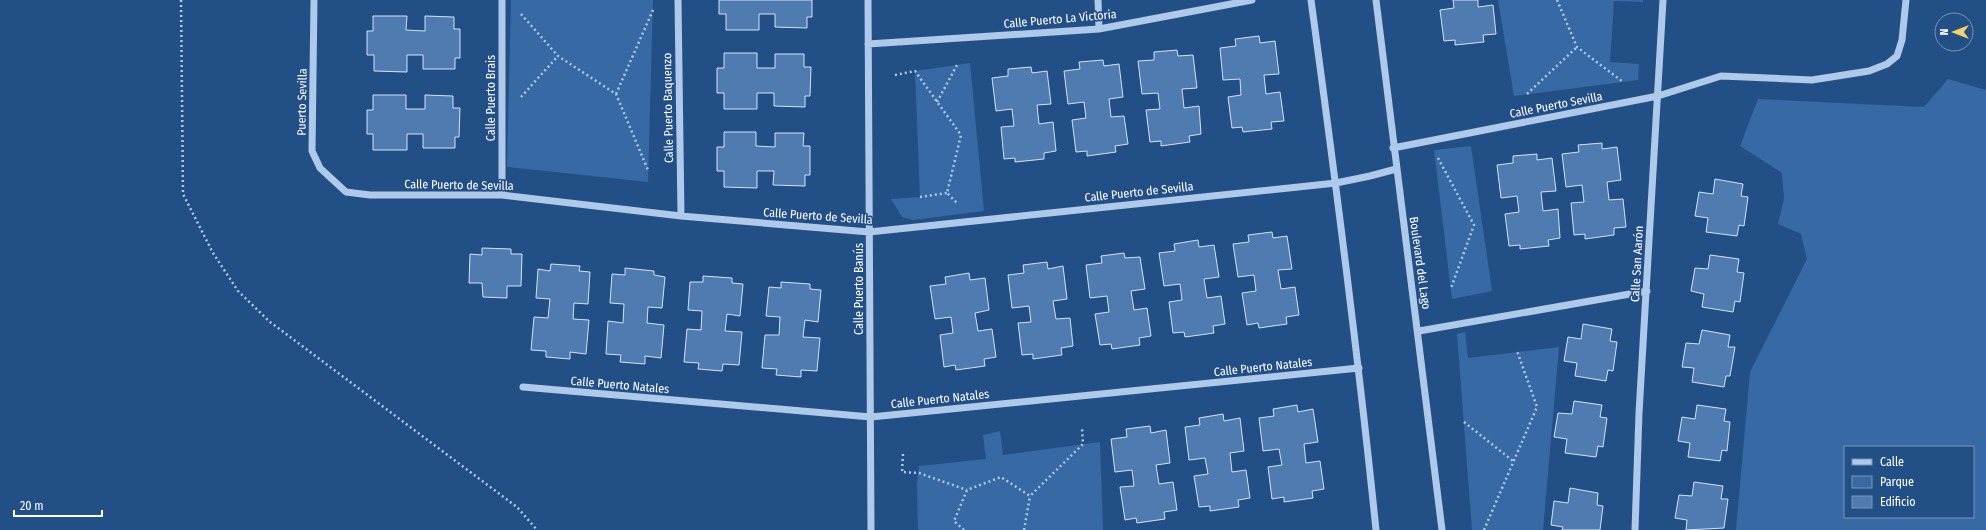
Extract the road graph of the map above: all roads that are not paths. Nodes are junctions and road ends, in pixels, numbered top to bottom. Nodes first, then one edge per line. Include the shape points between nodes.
1 (314, 0) edge
2 (502, 0) edge
3 (678, 0) edge
4 (868, 0) edge
5 (1098, 0) edge
6 (1252, 0) edge
7 (1311, 0) edge
8 (1376, 0) edge
9 (1663, 0) edge
10 (1906, 0) edge
11 (1099, 29) junction
12 (868, 44) junction
13 (1658, 96) junction
14 (1393, 148) junction
15 (1396, 169) junction
16 (1336, 183) junction
17 (346, 192) joint
18 (502, 195) junction
19 (681, 216) junction
20 (869, 232) junction
21 (1647, 291) junction
22 (1419, 331) junction
23 (1359, 368) junction
24 (523, 387) dead end
25 (871, 417) junction
26 (871, 530) edge
27 (1376, 530) edge
28 (1442, 530) edge
29 (1635, 530) edge

1 - 17 street, Puerto Sevilla via 312,151 320,168
2 - 18 street, Calle Puerto Brais
3 - 19 street, Calle Puerto Baquenzo
4 - 12 street, Calle Puerto Banús
5 - 11 street
6 - 11 street, Calle Puerto La Victoria
7 - 16 street
8 - 14 street, Boulevard del Lago
9 - 13 street, Calle San Aarón
10 - 13 street, Calle Puerto Sevilla via 1902,40 1896,56 1887,64 1869,71 1812,80 1721,76
11 - 12 street, Calle Puerto La Victoria
12 - 20 street, Calle Puerto Banús
13 - 14 street, Calle Puerto Sevilla
13 - 21 street, Calle San Aarón
14 - 15 street, Boulevard del Lago
15 - 16 street, Calle Puerto de Sevilla
15 - 22 street, Boulevard del Lago
16 - 20 street, Calle Puerto de Sevilla
16 - 23 street
17 - 18 street, Calle Puerto de Sevilla via 370,196
18 - 19 street, Calle Puerto de Sevilla
19 - 20 street, Calle Puerto de Sevilla
20 - 25 street, Calle Puerto Banús
21 - 22 street
21 - 29 street, Calle San Aarón
22 - 28 street, Boulevard del Lago
23 - 25 street, Calle Puerto Natales
23 - 27 street
24 - 25 street, Calle Puerto Natales
25 - 26 street, Calle Puerto Banús

